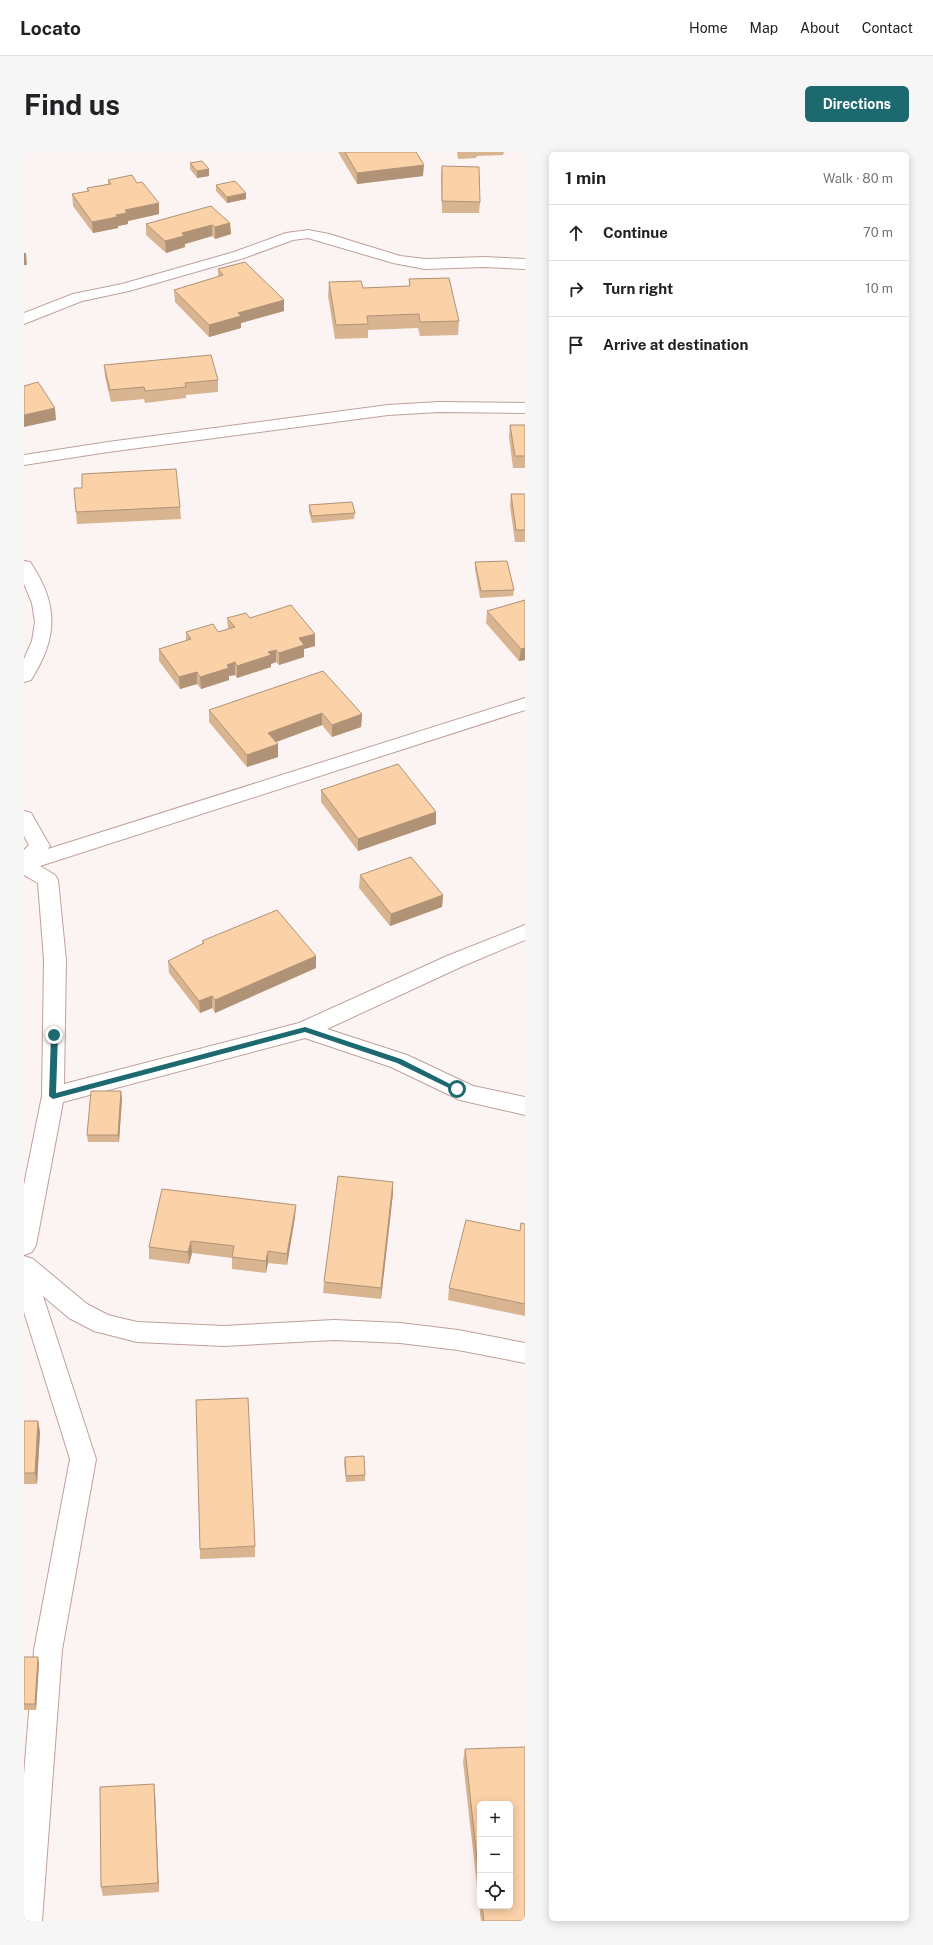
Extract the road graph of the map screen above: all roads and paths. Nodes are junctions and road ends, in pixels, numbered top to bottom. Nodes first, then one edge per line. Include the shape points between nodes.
1 (525, 264) edge
2 (24, 319) edge
3 (525, 408) edge
4 (24, 460) edge
5 (24, 566) edge
6 (24, 676) edge
7 (525, 704) edge
8 (24, 818) edge
9 (24, 865) edge
10 (525, 932) edge
11 (305, 1030) junction
12 (53, 1096) junction
13 (525, 1106) edge
14 (24, 1245) edge
15 (24, 1266) edge
16 (24, 1274) edge
17 (525, 1353) edge
18 (27, 1921) edge

1 - 2 street via 425,264 398,260 308,234 291,236 124,288 78,297
3 - 4 street via 451,406 388,410
5 - 6 street via 42,604 44,628 36,658
7 - 9 street
8 - 9 street via 40,846
9 - 12 street via 48,880 55,960
10 - 11 street
11 - 12 street
11 - 13 street via 399,1061 468,1094
12 - 14 street
15 - 17 street via 78,1311 103,1324 138,1332 224,1336 334,1330 400,1333 458,1340
16 - 18 street via 84,1459 48,1650

